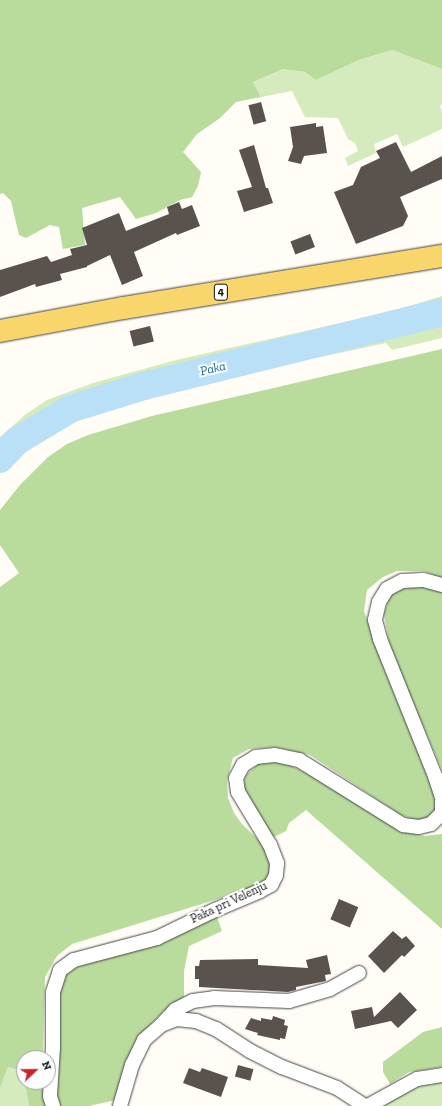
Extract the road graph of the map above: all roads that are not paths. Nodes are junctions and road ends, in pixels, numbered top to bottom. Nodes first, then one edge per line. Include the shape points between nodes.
1 (442, 256) edge
2 (0, 331) edge
3 (442, 585) edge
4 (442, 797) edge
5 (442, 801) edge
6 (359, 973) dead end
7 (161, 1025) junction
8 (442, 1075) edge
9 (53, 1106) edge
10 (120, 1106) edge
11 (367, 1106) edge

1 - 2 main road, 4 via 123,308
3 - 4 street via 422,580 402,581 387,589 379,602 375,620
5 - 9 street, Paka pri Velenju via 442,813 431,824 419,827 403,825 299,760 275,755 262,756 243,765 236,778 238,792 270,845 277,863 276,875 271,885 157,938 74,960 60,970 53,992 50,1096
6 - 7 street via 330,989 290,1001 214,998 193,1001 176,1010
7 - 10 street via 144,1040 132,1065
7 - 11 street via 177,1019 196,1021 209,1026 250,1051 282,1067 337,1088
8 - 11 street via 416,1079

